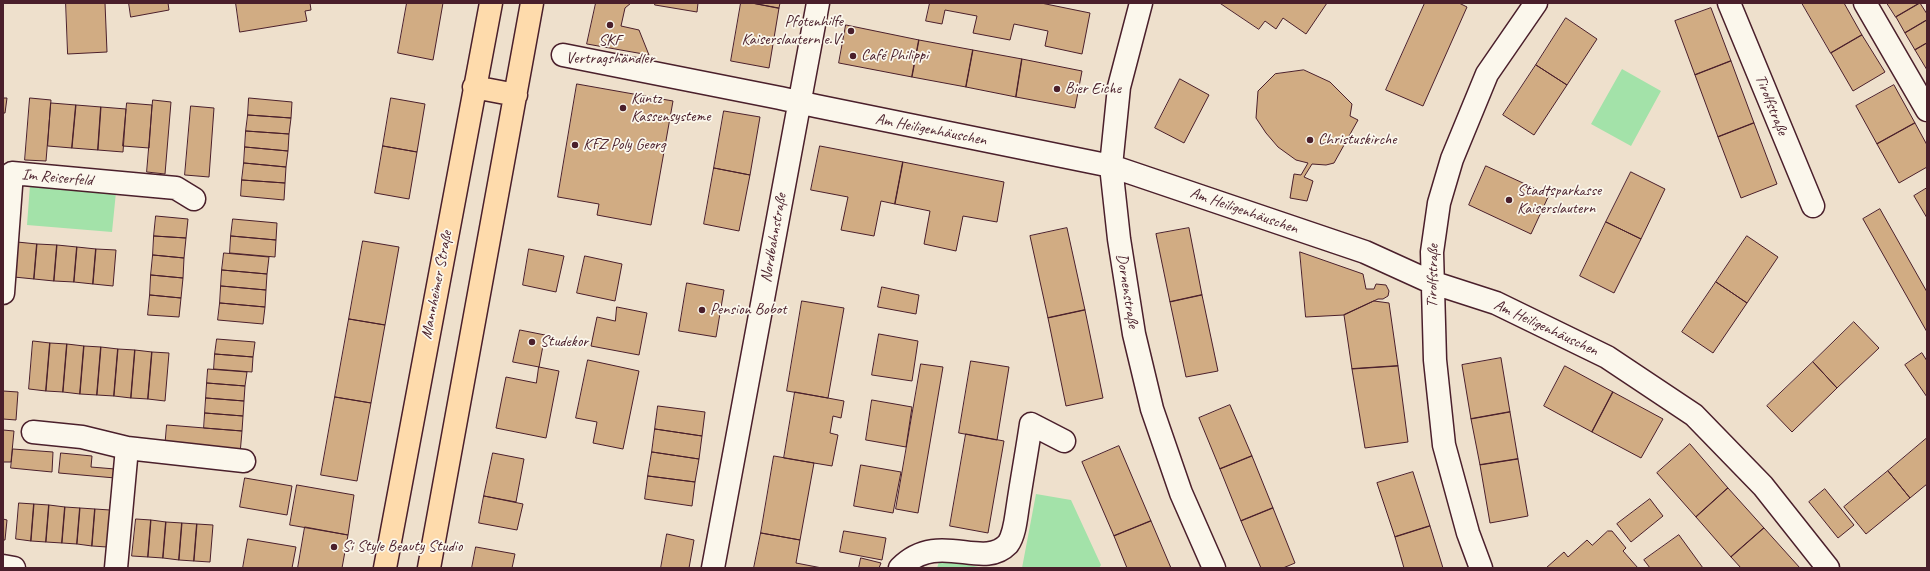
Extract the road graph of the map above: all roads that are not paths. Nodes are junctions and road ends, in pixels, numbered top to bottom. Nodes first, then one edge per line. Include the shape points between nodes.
1 (491, 3) edge
2 (532, 3) edge
3 (818, 3) edge
4 (1141, 3) edge
5 (1536, 3) edge
6 (1730, 3) edge
7 (1865, 3) edge
8 (563, 55) dead end
9 (474, 87) junction
10 (516, 95) junction
11 (799, 103) junction
12 (1927, 110) edge
13 (1111, 166) junction
14 (194, 199) dead end
15 (1813, 206) dead end
16 (1431, 282) junction
17 (3, 292) edge
18 (33, 432) dead end
19 (1064, 441) dead end
20 (127, 448) junction
21 (244, 461) dead end
22 (3, 566) edge
23 (14, 568) edge
24 (116, 568) edge
25 (385, 568) edge
26 (429, 568) edge
27 (713, 568) edge
28 (900, 568) edge
29 (1214, 568) edge
30 (1481, 568) edge
31 (1828, 568) edge

1 - 9 main road, Mannheimer Straße
2 - 10 main road
3 - 11 street, Nordbahnstraße
4 - 13 street, Dornenstraße via 1120,87
5 - 16 street, Tirolfstraße via 1487,74 1452,159 1439,203 1432,252
6 - 15 street, Tirolfstraße
7 - 12 street
8 - 11 street, Am Heiligenhäuschen
9 - 10 main road
9 - 25 main road, Mannheimer Straße
10 - 26 main road
11 - 13 street, Am Heiligenhäuschen
11 - 27 street, Nordbahnstraße
13 - 16 street, Am Heiligenhäuschen via 1365,252
13 - 29 street, Dornenstraße via 1134,334 1152,408 1182,493
14 - 17 street, Im Reiserfeld via 176,188 12,173
16 - 30 street, Tirolfstraße via 1434,360 1444,445 1468,533
16 - 31 street, Am Heiligenhäuschen via 1496,303 1607,357 1694,415 1763,486
18 - 20 street via 82,437
19 - 28 street via 1031,424 1009,543 994,558 979,559 940,551 909,559
20 - 21 street
20 - 24 street
22 - 23 street

